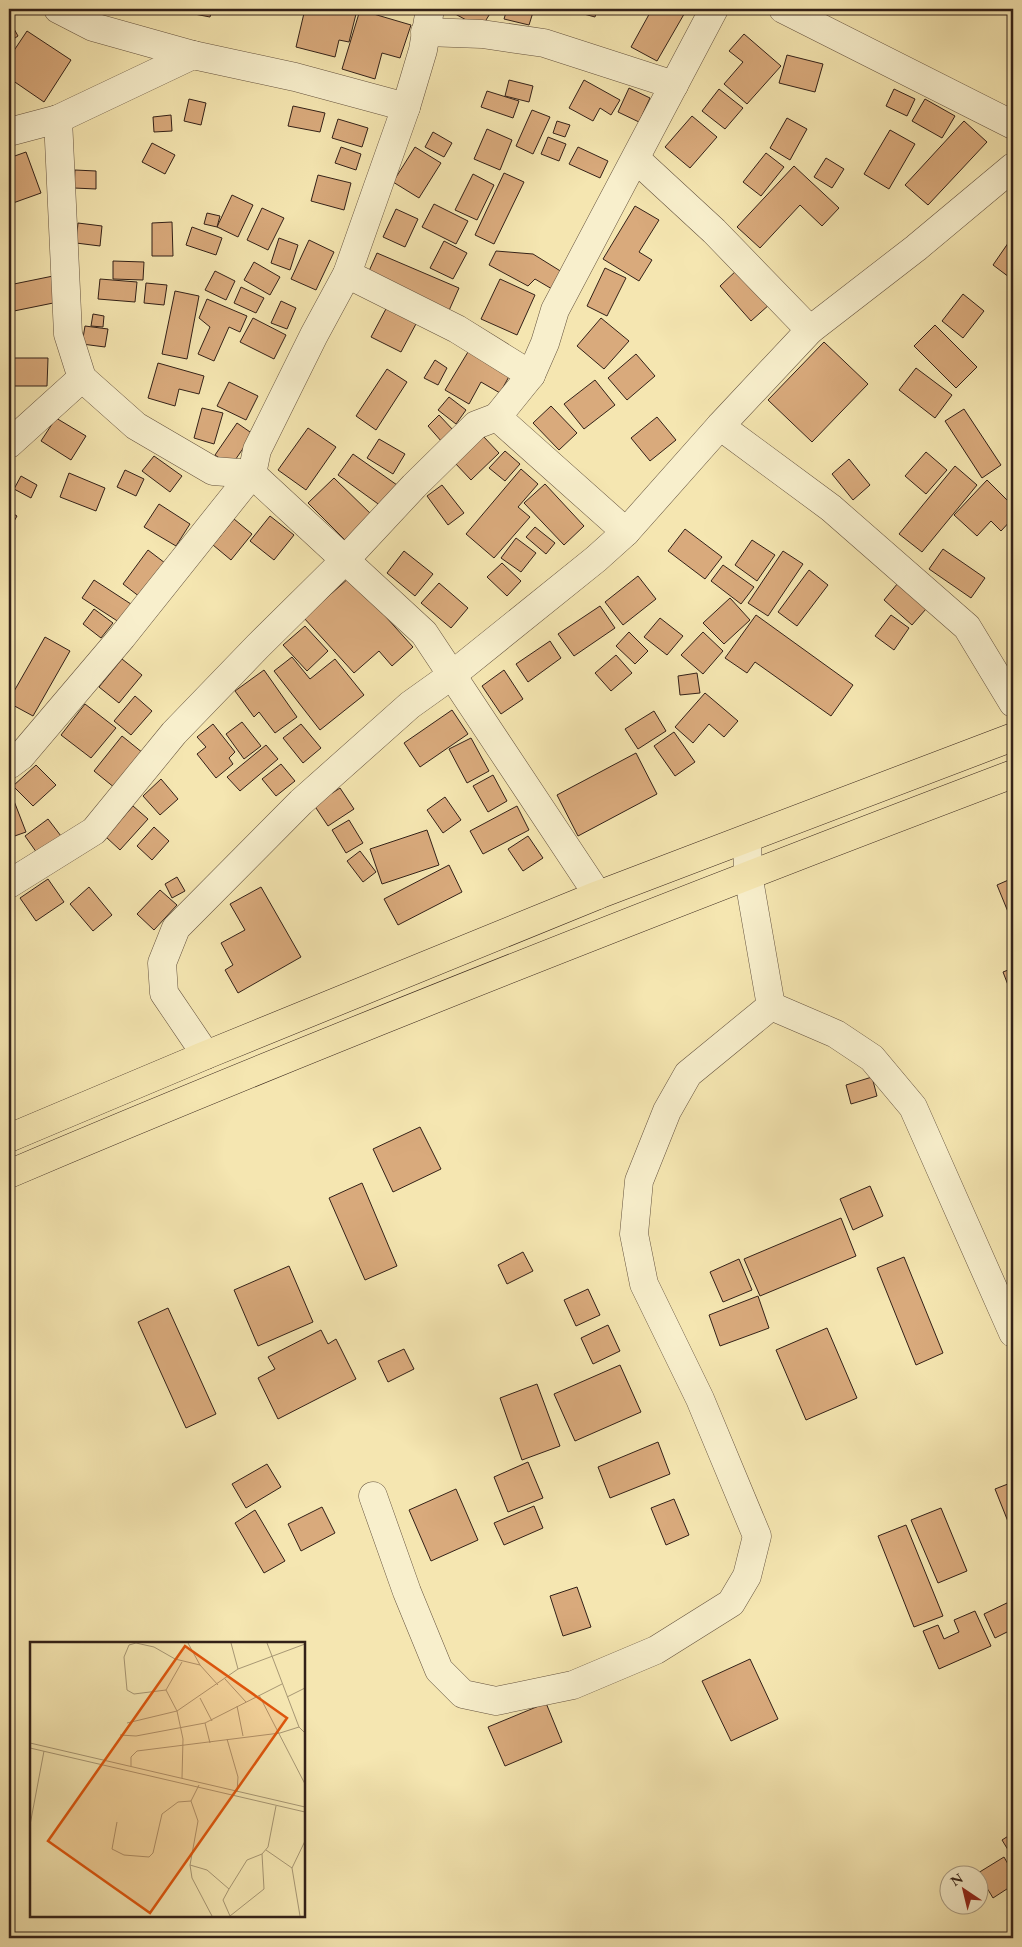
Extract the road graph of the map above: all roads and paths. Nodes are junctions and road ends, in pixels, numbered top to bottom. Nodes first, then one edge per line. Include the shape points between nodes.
1 (58, 9) edge
2 (714, 9) edge
3 (784, 9) edge
4 (428, 20) edge
5 (193, 55) junction
6 (674, 85) junction
7 (406, 107) junction
8 (58, 119) junction
9 (1013, 125) edge
10 (9, 132) edge
11 (636, 159) junction
12 (1013, 168) edge
13 (346, 274) junction
14 (810, 330) junction
15 (531, 375) junction
16 (82, 378) junction
17 (497, 417) junction
18 (720, 426) junction
19 (9, 444) edge
20 (252, 474) junction
21 (626, 532) junction
22 (345, 560) junction
23 (452, 676) junction
24 (1013, 703) edge
25 (1013, 737) edge
26 (9, 765) edge
27 (1013, 774) edge
28 (747, 839) junction
29 (748, 874) junction
30 (9, 884) edge
31 (598, 895) junction
32 (771, 1006) junction
33 (206, 1055) junction
34 (9, 1138) edge
35 (9, 1174) edge
36 (1013, 1334) edge
37 (373, 1496) dead end

1 - 5 street via 93,27
2 - 6 street
3 - 9 street
4 - 6 street via 482,34 544,42
4 - 7 street via 423,50
5 - 7 street via 295,77
5 - 8 street
6 - 11 street
7 - 13 street
8 - 10 street
8 - 16 street via 68,334
11 - 14 street via 714,231
11 - 15 street via 555,310
12 - 14 street
13 - 15 street via 457,329
13 - 20 street via 257,450
14 - 18 street
15 - 17 street
16 - 19 street
16 - 20 street via 136,426 213,471
17 - 21 street
17 - 22 street via 476,425
18 - 21 street
18 - 24 street via 831,508 967,627
20 - 22 street
20 - 26 street via 122,637 21,756
21 - 23 street
22 - 23 street via 424,633
22 - 30 street via 174,733 94,831
23 - 31 street
23 - 33 street via 410,705 301,802 176,928 162,963 164,993
25 - 28 main road
27 - 29 main road
28 - 29 street
28 - 31 main road
29 - 32 street
29 - 35 main road via 223,1083
31 - 33 main road
32 - 36 street via 836,1034 872,1058 913,1107
32 - 37 street via 688,1074 667,1111 639,1181 634,1234 644,1284 700,1399 758,1536 746,1576 731,1603 656,1650 573,1685 496,1701 464,1694 439,1670
33 - 34 main road

